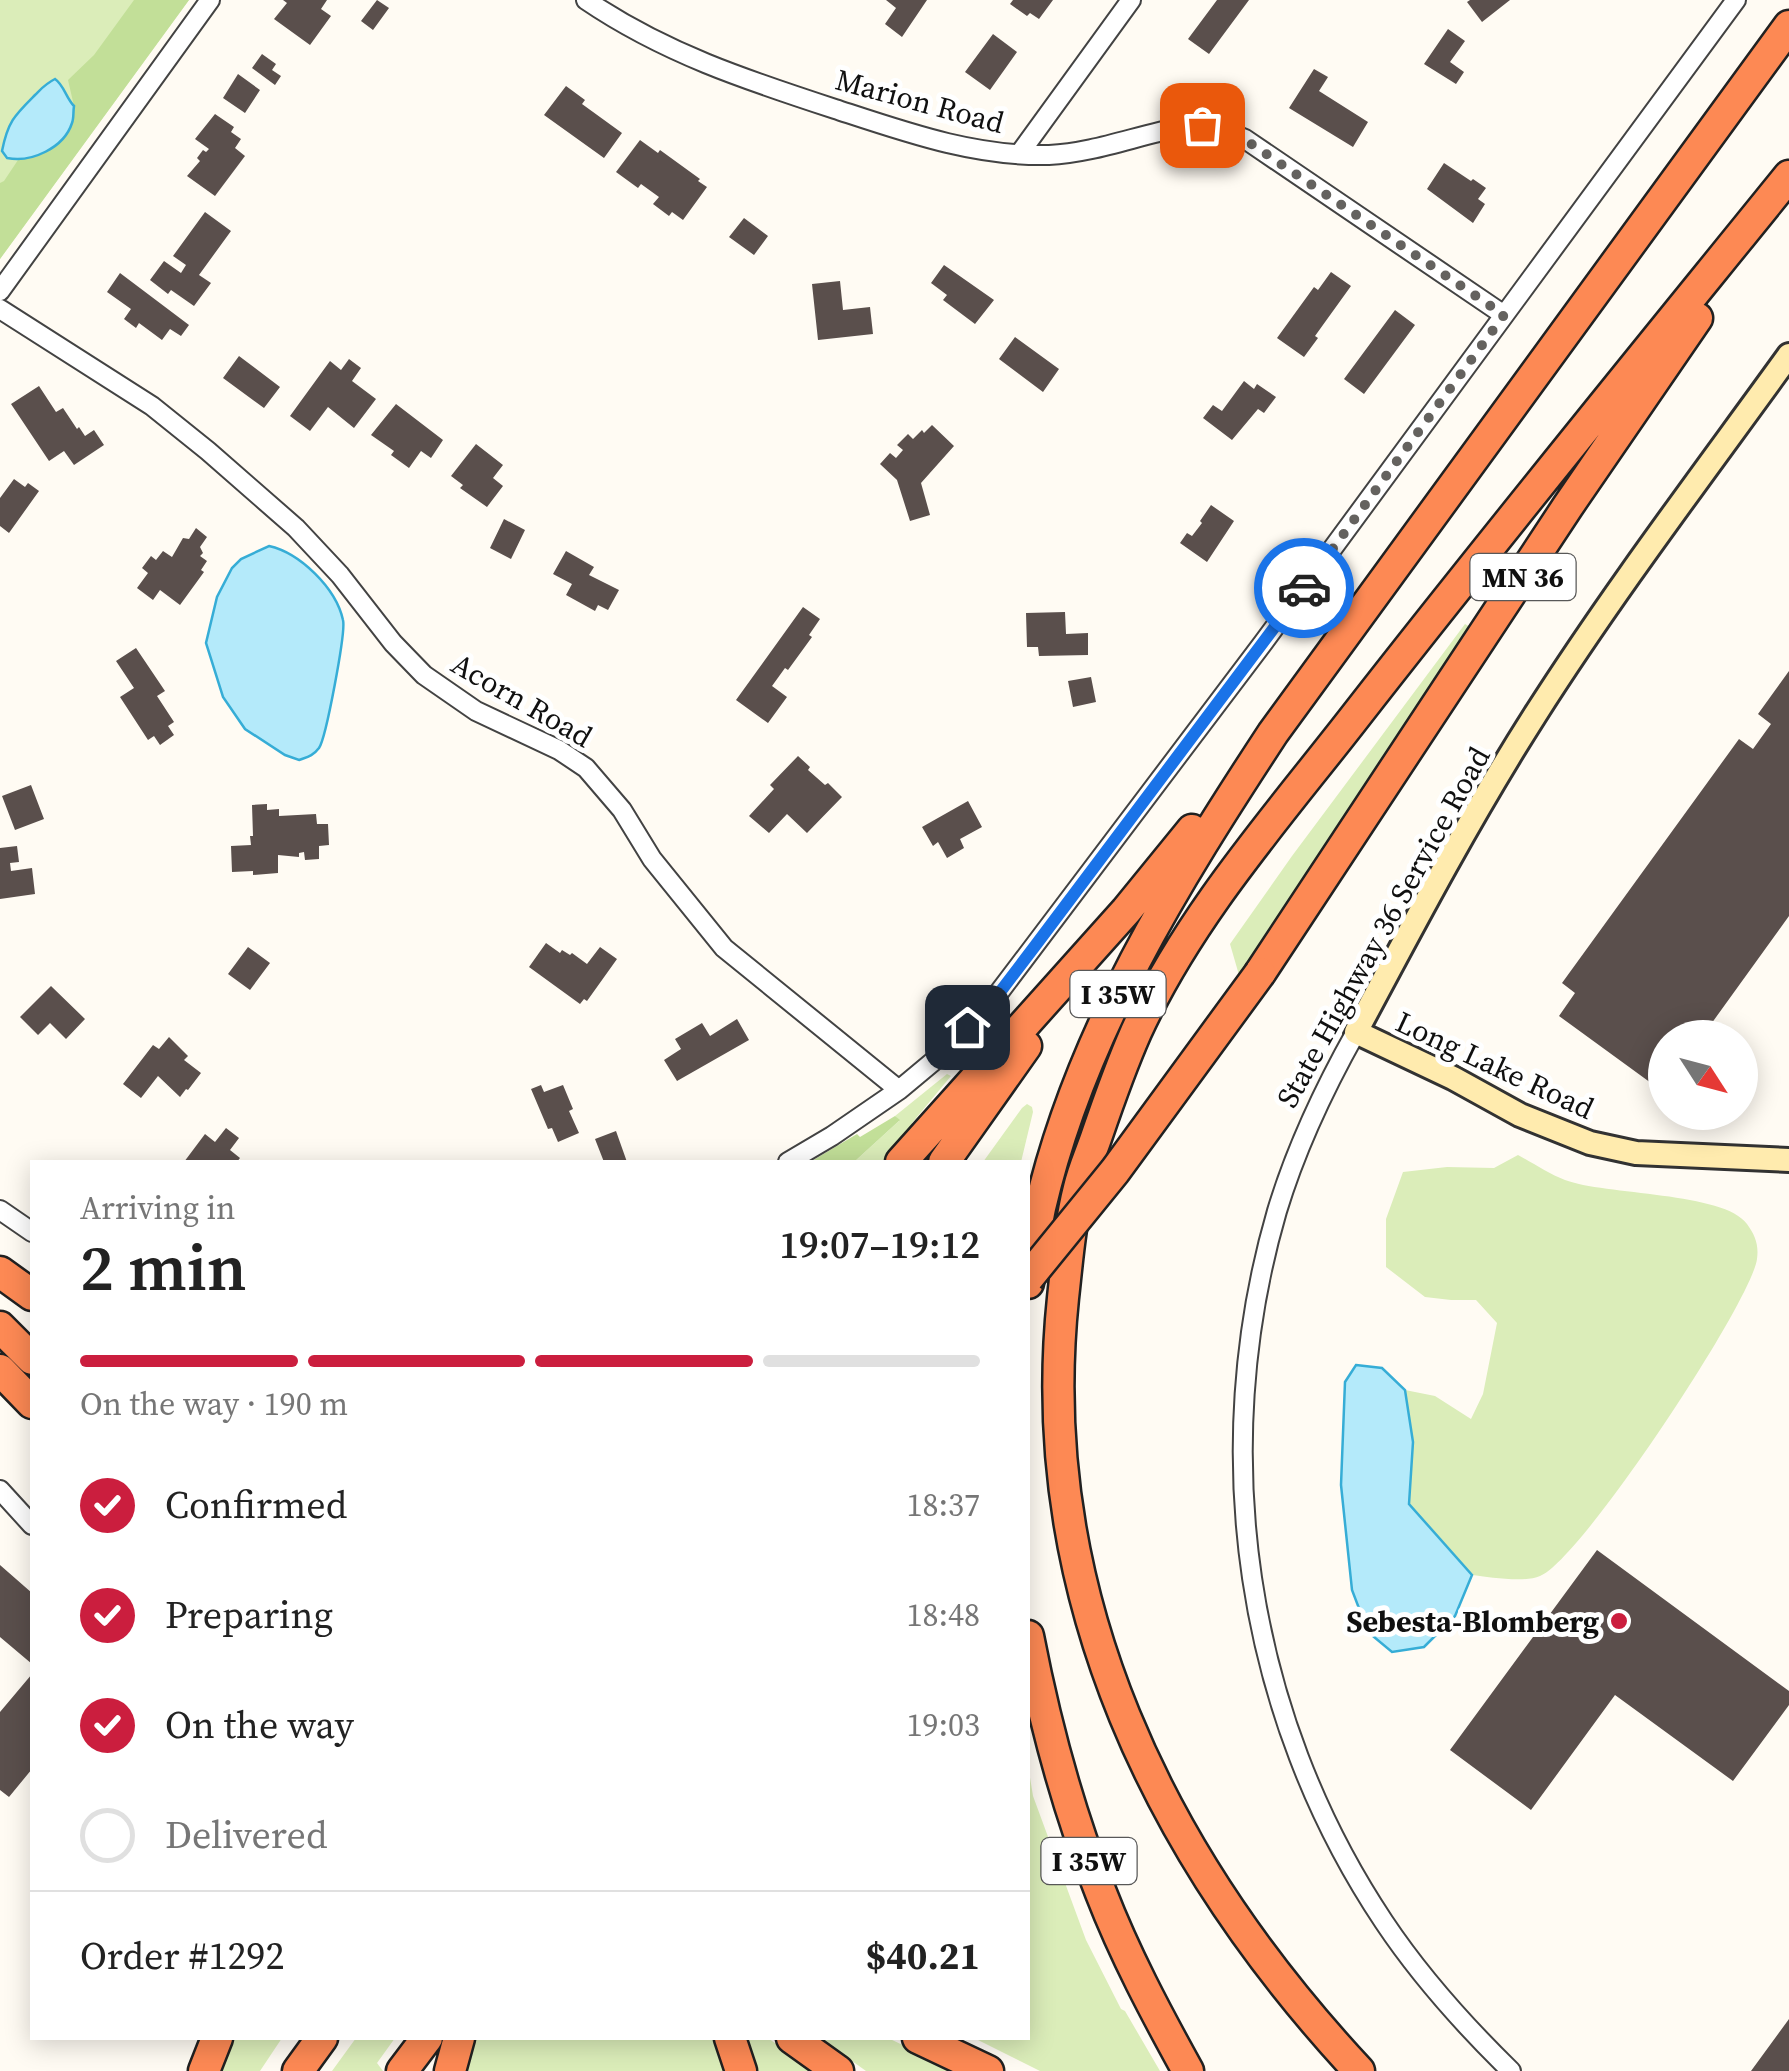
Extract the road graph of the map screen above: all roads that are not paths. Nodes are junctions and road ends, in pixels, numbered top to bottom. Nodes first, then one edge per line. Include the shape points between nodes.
1 (210, 0) edge
2 (586, 0) edge
3 (1131, 0) edge
4 (1736, 0) edge
5 (1789, 26) edge
6 (1020, 153) junction
7 (1789, 179) edge
8 (0, 290) edge
9 (0, 308) edge
10 (1504, 315) junction
11 (1789, 355) edge
12 (1273, 733) junction
13 (1126, 910) junction
14 (1356, 1032) junction
15 (899, 1090) junction
16 (791, 1160) edge
17 (903, 1160) edge
18 (945, 1160) edge
19 (1789, 1160) edge
20 (0, 1210) edge
21 (30, 1231) edge
22 (1030, 1268) edge
23 (0, 1272) edge
24 (1030, 1277) edge
25 (30, 1294) edge
26 (0, 1327) edge
27 (30, 1357) edge
28 (0, 1370) edge
29 (30, 1401) edge
30 (0, 1490) edge
31 (30, 1523) edge
32 (1030, 1647) edge
33 (216, 2040) edge
34 (321, 2040) edge
35 (425, 2040) edge
36 (458, 2040) edge
37 (731, 2040) edge
38 (795, 2040) edge
39 (922, 2040) edge
40 (204, 2071) edge
41 (298, 2071) edge
42 (402, 2071) edge
43 (450, 2071) edge
44 (742, 2071) edge
45 (838, 2071) edge
46 (988, 2071) edge
47 (1188, 2071) edge
48 (1359, 2071) edge
49 (1511, 2071) edge

1 - 8 street
2 - 6 street, Marion Road via 648,38 742,78 906,132 984,152
3 - 6 street
4 - 10 street
5 - 12 highway, I 35W
6 - 10 street, Marion Road via 1067,154 1182,127 1220,128
7 - 24 highway, MN 36, bridge via 1260,973
7 - 48 highway, I 35W via 1472,566 1196,925 1138,1028 1079,1188 1060,1321 1058,1398 1070,1530 1097,1645 1148,1769 1209,1878 1281,1981
9 - 15 street, Acorn Road via 208,450 296,528 424,675 586,768 724,948
10 - 15 street via 994,1000
11 - 14 street, State Highway 36 Service Road via 1640,556 1534,716
12 - 13 highway
12 - 22 highway, I 35W via 1113,1003 1060,1138
13 - 17 highway
13 - 18 highway
14 - 19 street, Long Lake Road via 1520,1116 1590,1143 1636,1153
14 - 49 street, State Highway 36 Service Road via 1301,1142 1260,1280 1243,1402 1252,1589 1300,1763 1354,1874 1427,1981
15 - 16 street
20 - 21 street
23 - 25 highway
26 - 27 highway
28 - 29 highway
30 - 31 street
32 - 47 highway, I 35W via 1058,1766 1096,1879 1128,1958
33 - 40 highway
34 - 41 highway
35 - 42 highway
36 - 43 highway
37 - 44 highway
38 - 45 highway
39 - 46 highway

